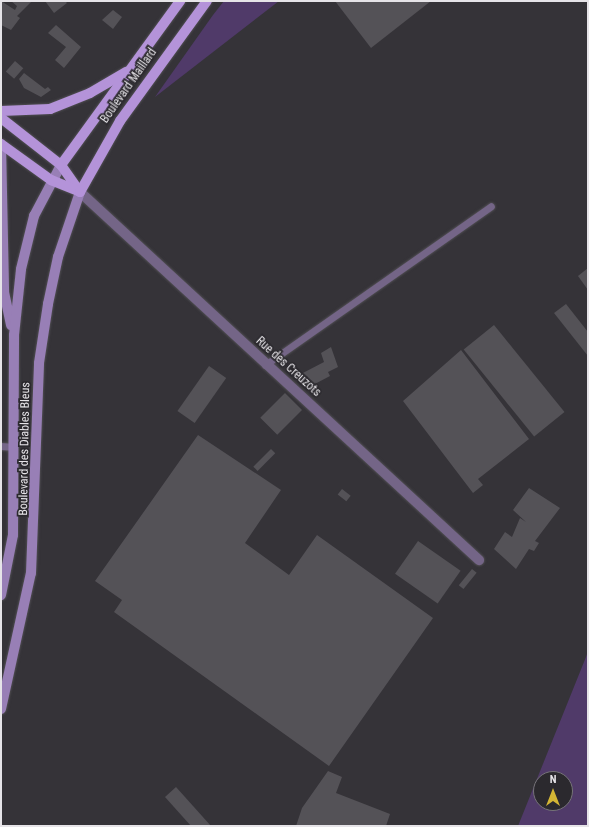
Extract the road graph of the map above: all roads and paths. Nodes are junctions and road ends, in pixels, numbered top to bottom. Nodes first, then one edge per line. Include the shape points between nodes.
1 (180, 1) edge
2 (207, 1) edge
3 (130, 70) junction
4 (1, 110) edge
5 (1, 118) edge
6 (1, 144) edge
7 (61, 165) junction
8 (51, 180) junction
9 (80, 192) junction
10 (491, 206) dead end
11 (14, 335) junction
12 (265, 365) junction
13 (1, 446) edge
14 (14, 447) junction
15 (479, 560) dead end
16 (1, 595) edge
17 (1, 709) edge

1 - 3 main road, Boulevard Maillard
2 - 9 main road, Boulevard Maillard via 120,121
3 - 4 main road, Boulevard Maillard via 90,93 50,109
3 - 7 main road, Boulevard Maillard
5 - 7 main road
6 - 8 main road
6 - 11 main road via 4,292
7 - 8 main road, Boulevard des Diables Bleus
7 - 9 main road
8 - 9 main road
8 - 11 main road, Boulevard des Diables Bleus via 27,238
9 - 12 street, Rue des Creuzots
9 - 17 main road, Boulevard des Diables Bleus via 60,249 48,304 40,363 31,573
10 - 12 lane
11 - 14 main road, Boulevard des Diables Bleus
12 - 15 street, Rue des Creuzots
13 - 14 lane
14 - 16 main road, Boulevard des Diables Bleus via 13,535

